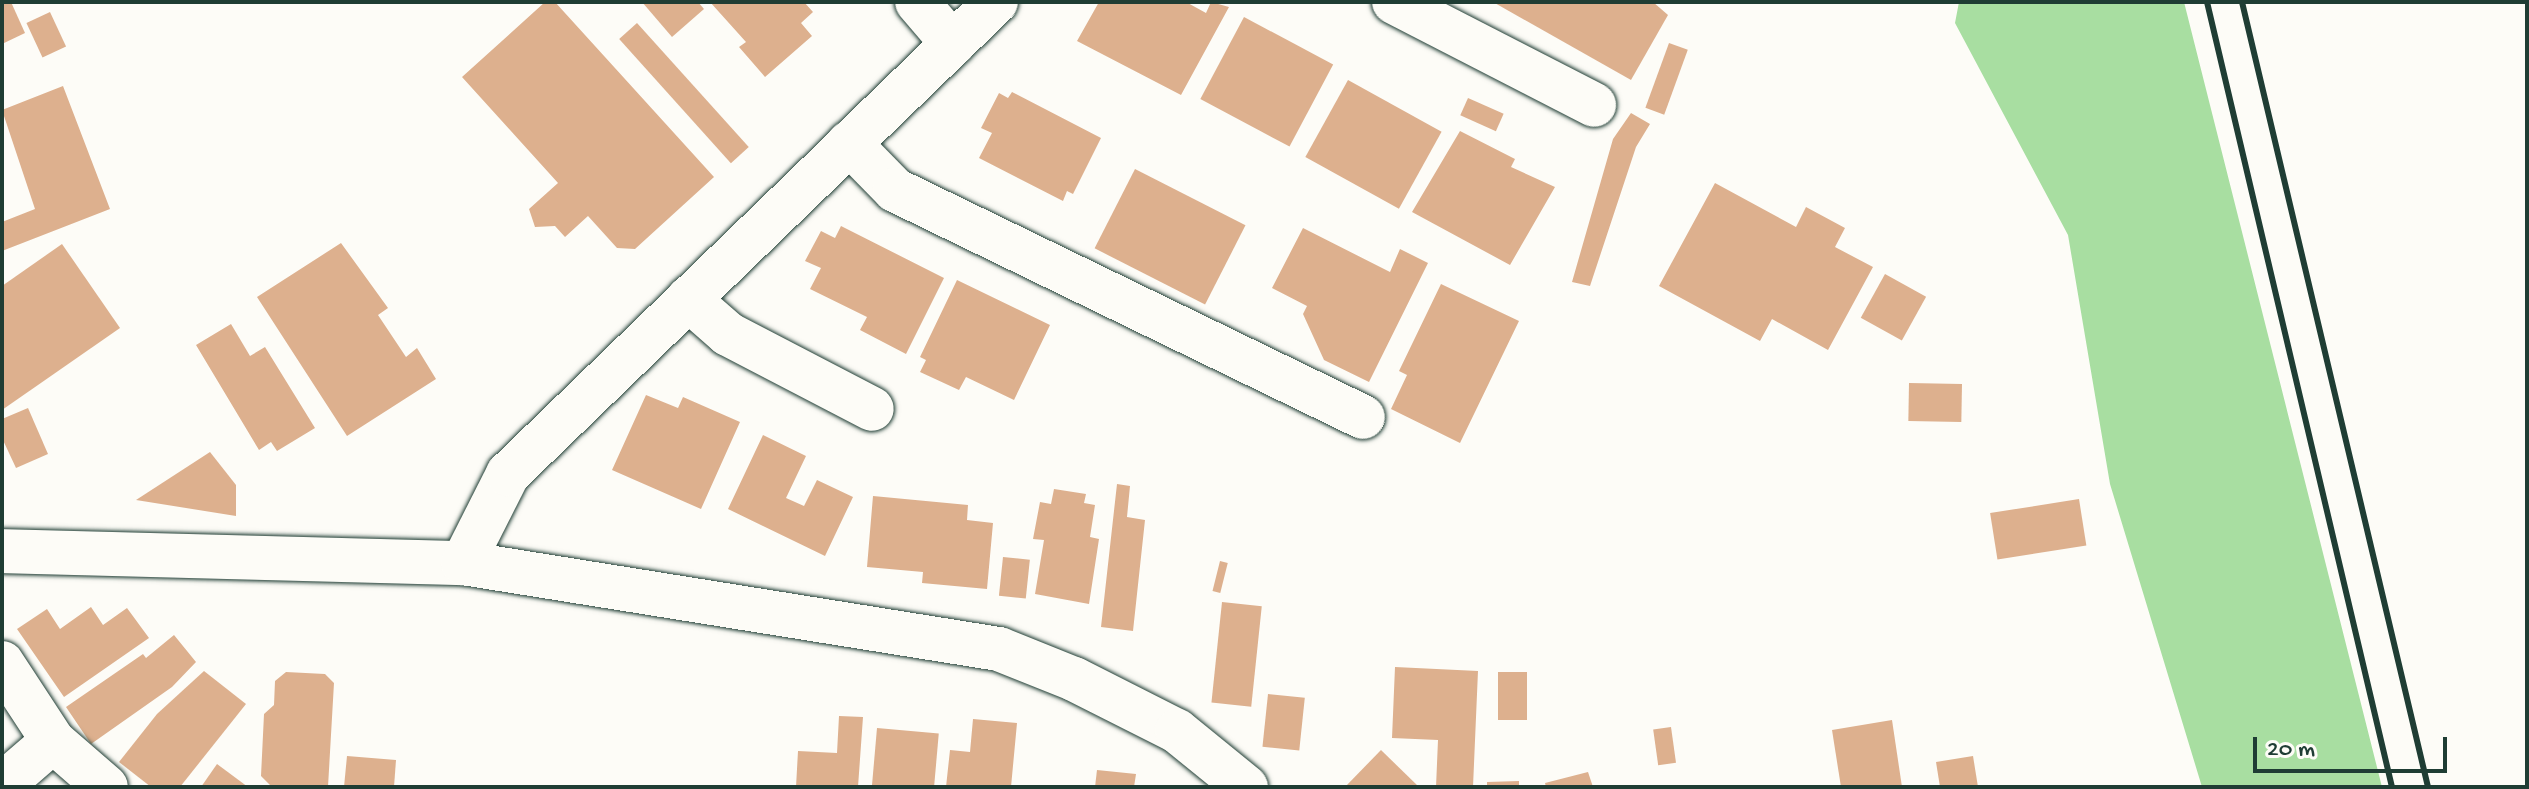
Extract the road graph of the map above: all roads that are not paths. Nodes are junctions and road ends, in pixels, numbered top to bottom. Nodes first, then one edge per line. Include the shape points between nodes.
1 (917, 2) edge
2 (996, 2) edge
3 (1394, 2) edge
4 (953, 44) junction
5 (1594, 105) dead end
6 (849, 143) junction
7 (688, 299) junction
8 (872, 409) dead end
9 (1363, 417) dead end
10 (2, 551) edge
11 (463, 563) junction
12 (2, 663) edge
13 (53, 741) junction
14 (2, 785) edge
15 (106, 787) edge
16 (1246, 787) edge

1 - 4 street
2 - 4 street
3 - 5 street
4 - 6 street
6 - 7 street
6 - 9 street via 895,190
7 - 8 street via 728,334
7 - 11 street via 508,474
10 - 11 street
11 - 16 street via 999,649 1177,731
12 - 13 street
13 - 14 street
13 - 15 street

